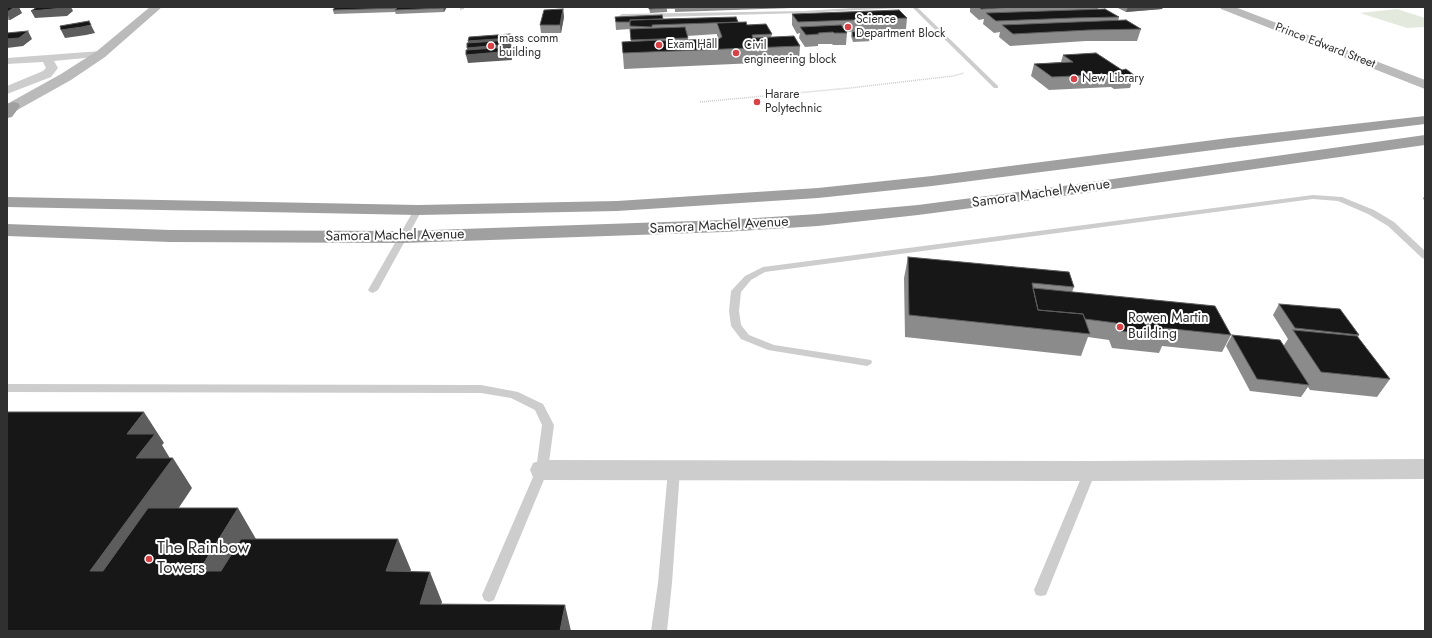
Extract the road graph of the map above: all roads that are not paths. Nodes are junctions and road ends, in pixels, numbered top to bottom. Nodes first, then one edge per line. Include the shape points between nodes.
1 (157, 7) edge
2 (898, 7) edge
3 (914, 7) edge
4 (1225, 7) edge
5 (803, 9) edge
6 (622, 16) edge
7 (101, 54) junction
8 (47, 58) junction
9 (7, 61) edge
10 (1425, 85) edge
11 (996, 87) dead end
12 (7, 90) edge
13 (9, 110) edge
14 (1425, 120) edge
15 (1425, 140) edge
16 (12, 200) edge
17 (418, 210) junction
18 (10, 231) edge
19 (403, 237) junction
20 (1425, 256) edge
21 (373, 290) dead end
22 (867, 362) dead end
23 (7, 388) edge
24 (1425, 469) edge
25 (542, 470) junction
26 (674, 470) junction
27 (1090, 471) junction
28 (1041, 590) dead end
29 (488, 595) dead end
30 (658, 631) edge

1 - 7 main road
2 - 5 lane
3 - 11 lane
4 - 10 main road, Prince Edward Street
5 - 6 lane
7 - 8 street
7 - 13 main road
8 - 9 street
8 - 12 street via 52,68 47,74
14 - 17 highway, Samora Machel Avenue via 818,193 617,206
15 - 19 highway, Samora Machel Avenue via 1056,192 818,220 610,231
16 - 17 highway, Samora Machel Avenue
17 - 19 lane
18 - 19 highway, Samora Machel Avenue via 170,236
19 - 21 lane
20 - 22 lane via 1391,224 1372,212 1339,199 1313,196 763,270 748,278 736,291 736,326 745,337 772,348
23 - 25 lane via 481,389 514,395 539,407 548,425
24 - 27 street
25 - 26 street
25 - 29 lane
26 - 27 street
26 - 30 lane via 665,583
27 - 28 lane

